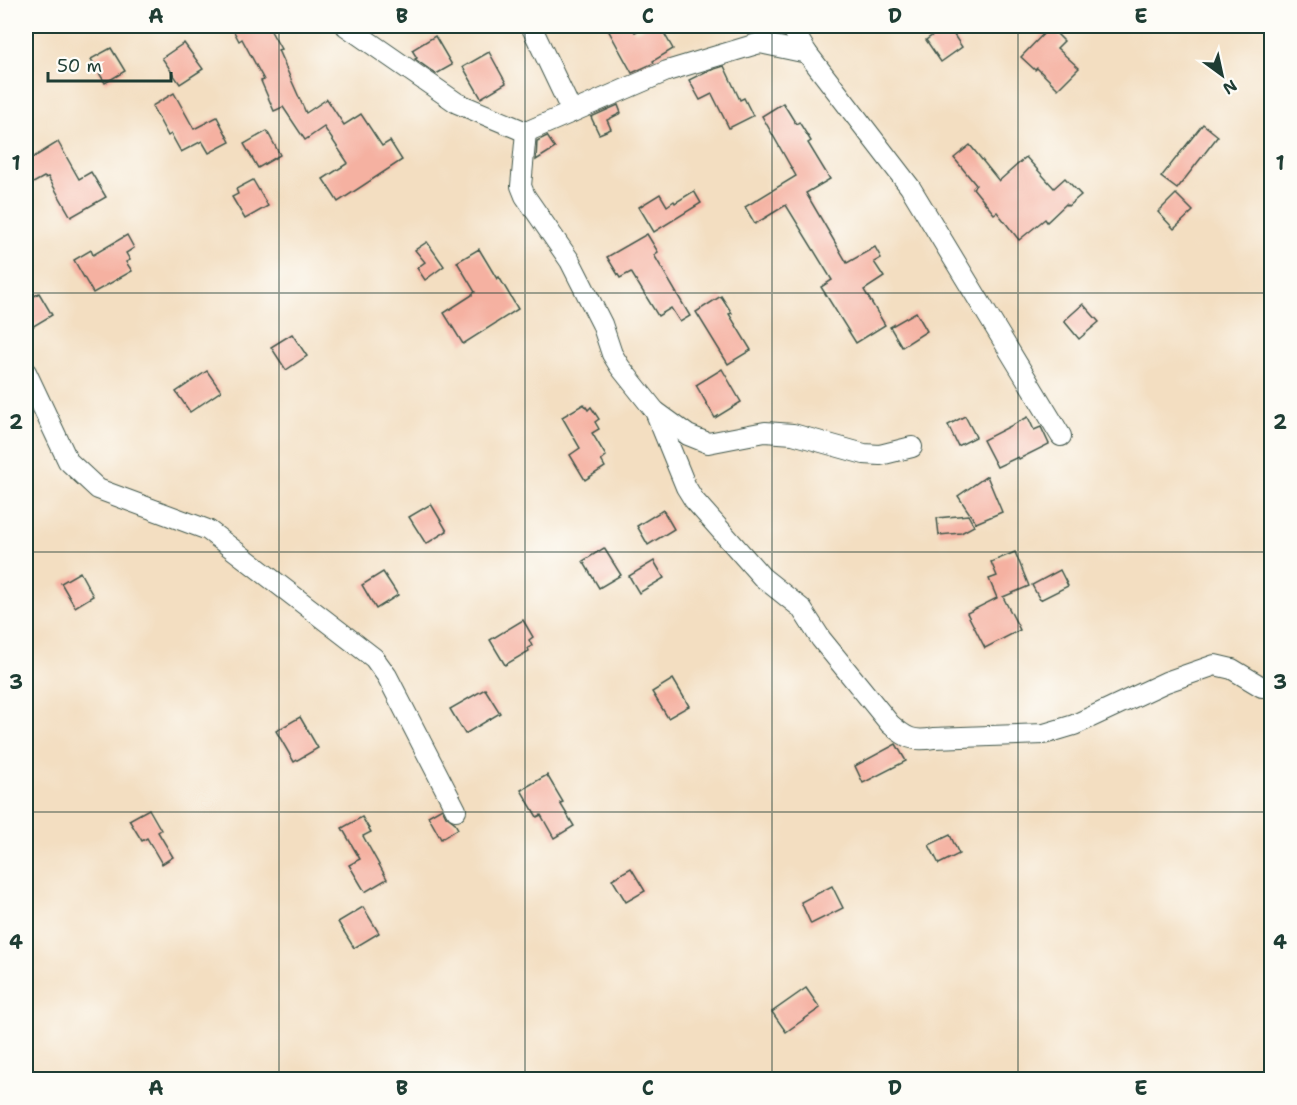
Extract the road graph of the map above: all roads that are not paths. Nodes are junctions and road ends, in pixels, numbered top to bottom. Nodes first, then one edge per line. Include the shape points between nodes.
1 (346, 26) edge
2 (531, 26) edge
3 (791, 26) edge
4 (807, 53) junction
5 (572, 112) junction
6 (526, 132) junction
7 (26, 372) edge
8 (655, 411) junction
9 (1061, 436) dead end
10 (912, 447) dead end
11 (1262, 687) dead end
12 (456, 810) dead end

1 - 6 street via 457,103
2 - 5 street
3 - 4 street
4 - 5 street via 760,43 667,71
4 - 9 street via 910,187
5 - 6 street
6 - 8 street via 521,186 525,196 570,261 602,324 612,354
7 - 12 street via 69,461 98,489 208,530 374,658
8 - 10 street via 688,435 708,443 765,432 793,434 864,454 880,455
8 - 11 street via 694,500 762,577 801,608 821,639 903,735 919,741 1044,734 1215,665 1232,669

